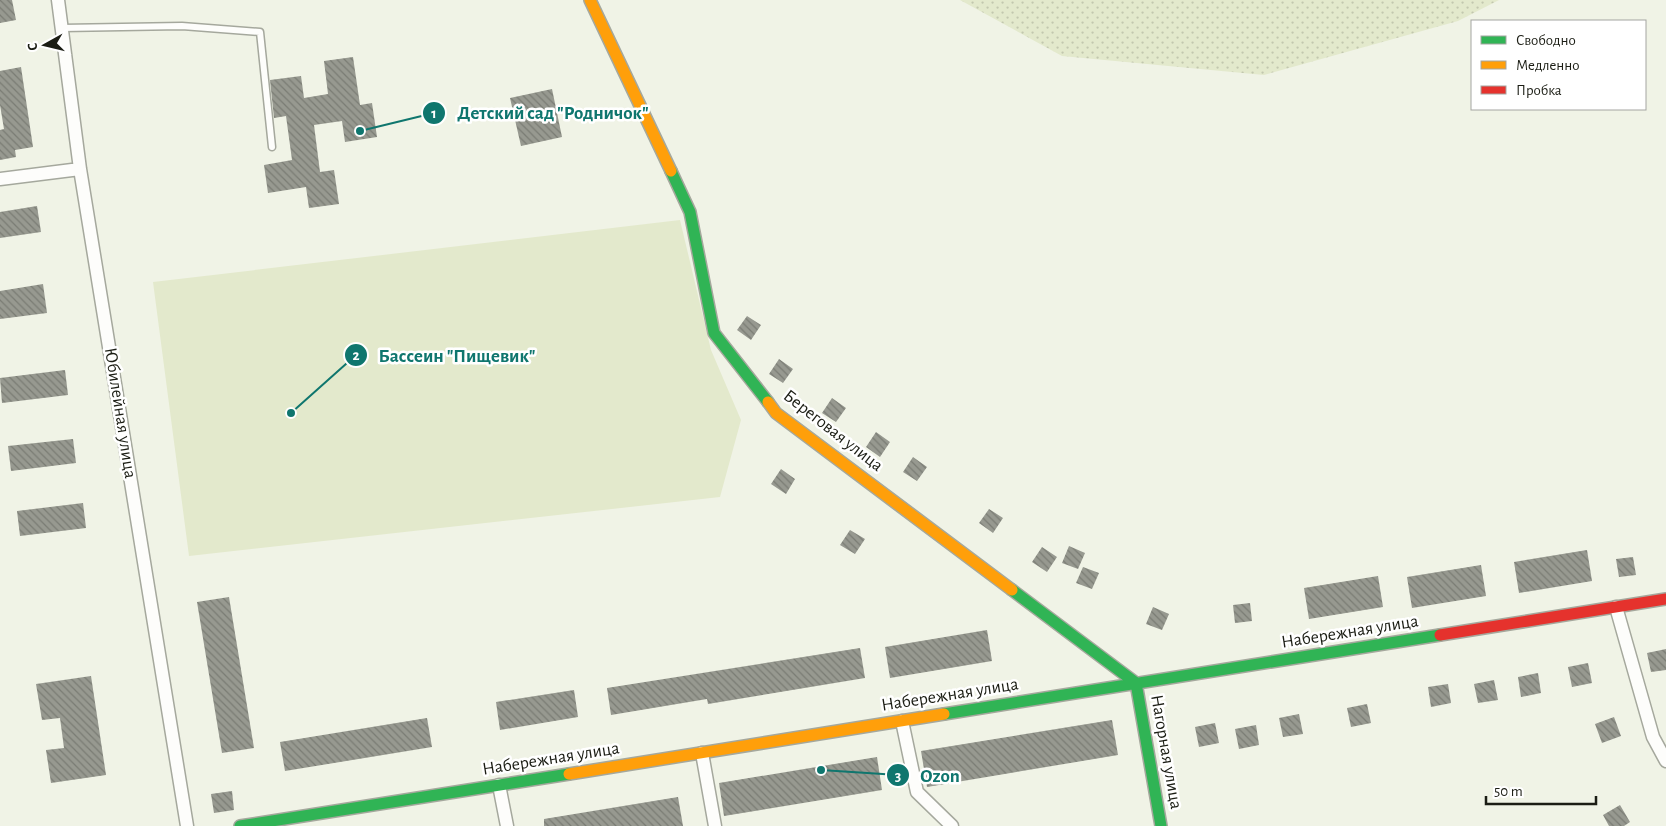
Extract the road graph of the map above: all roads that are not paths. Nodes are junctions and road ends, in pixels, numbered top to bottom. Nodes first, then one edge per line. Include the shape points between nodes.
1 (58, 0) edge
2 (590, 0) edge
3 (62, 28) junction
4 (272, 147) dead end
5 (80, 169) junction
6 (0, 179) edge
7 (1666, 599) edge
8 (1616, 607) junction
9 (1136, 683) junction
10 (902, 721) junction
11 (702, 753) junction
12 (1666, 761) edge
13 (499, 785) junction
14 (187, 826) edge
15 (240, 826) edge
16 (507, 826) edge
17 (716, 826) edge
18 (952, 826) edge
19 (1161, 826) edge

1 - 3 street, Юбилейная улица
2 - 9 street, Береговая улица via 690,212 714,333 776,413
3 - 4 lane via 182,26 260,32
3 - 5 street, Юбилейная улица
5 - 6 street
5 - 14 street, Юбилейная улица
7 - 8 street, Набережная улица
8 - 9 street, Набережная улица
8 - 12 street via 1653,737
9 - 10 street, Набережная улица
9 - 19 street, Нагорная улица
10 - 11 street, Набережная улица
10 - 18 street via 917,792
11 - 13 street, Набережная улица
11 - 17 street
13 - 15 street, Набережная улица
13 - 16 street

